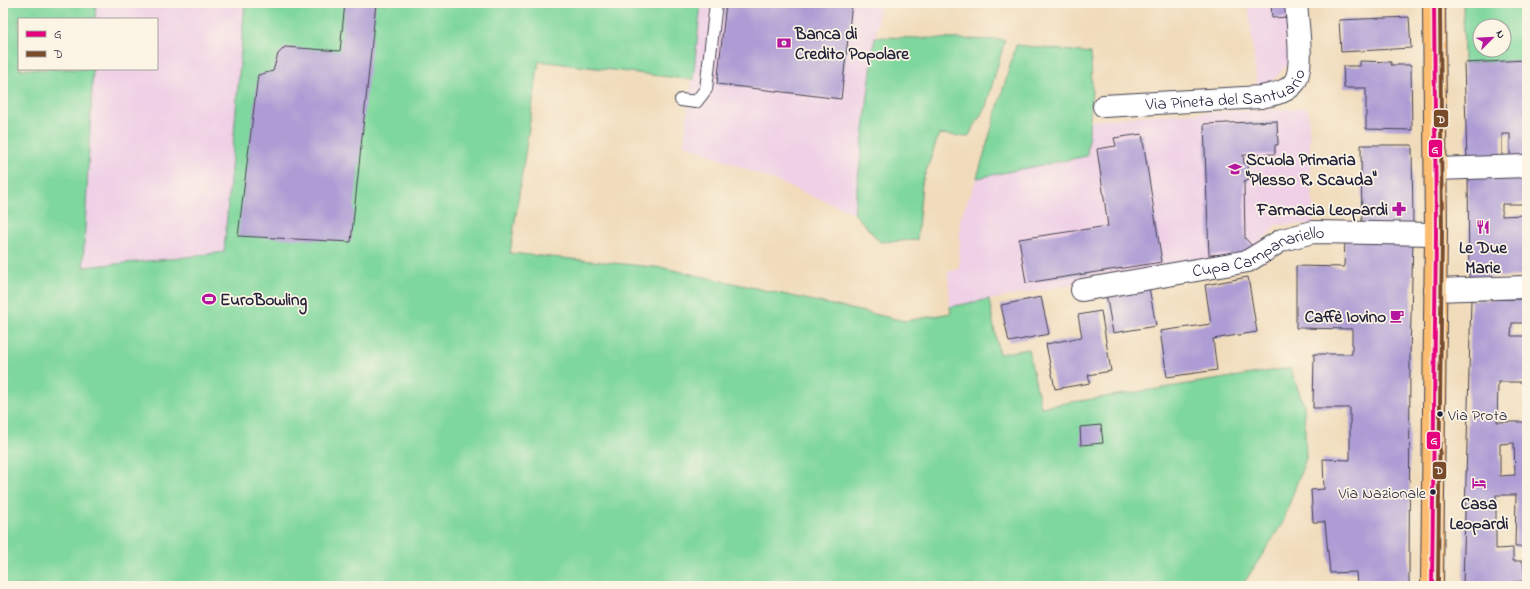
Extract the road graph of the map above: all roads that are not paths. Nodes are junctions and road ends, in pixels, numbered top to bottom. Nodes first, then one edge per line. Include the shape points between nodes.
1 (716, 3) edge
2 (1296, 3) edge
3 (1434, 3) edge
4 (681, 100) dead end
5 (1104, 106) dead end
6 (1527, 166) edge
7 (1436, 169) junction
8 (1436, 234) junction
9 (1527, 287) edge
10 (1082, 290) dead end
11 (1435, 290) junction
12 (1432, 586) edge

1 - 4 lane via 706,89 696,102
2 - 5 street, Via Pineta del Santuario via 1300,66 1295,82 1283,92 1261,97
3 - 7 main road
6 - 7 street
7 - 8 main road
8 - 10 street, Cupa Campanariello via 1313,232 1282,240 1248,261
8 - 11 main road
9 - 11 street
11 - 12 main road

